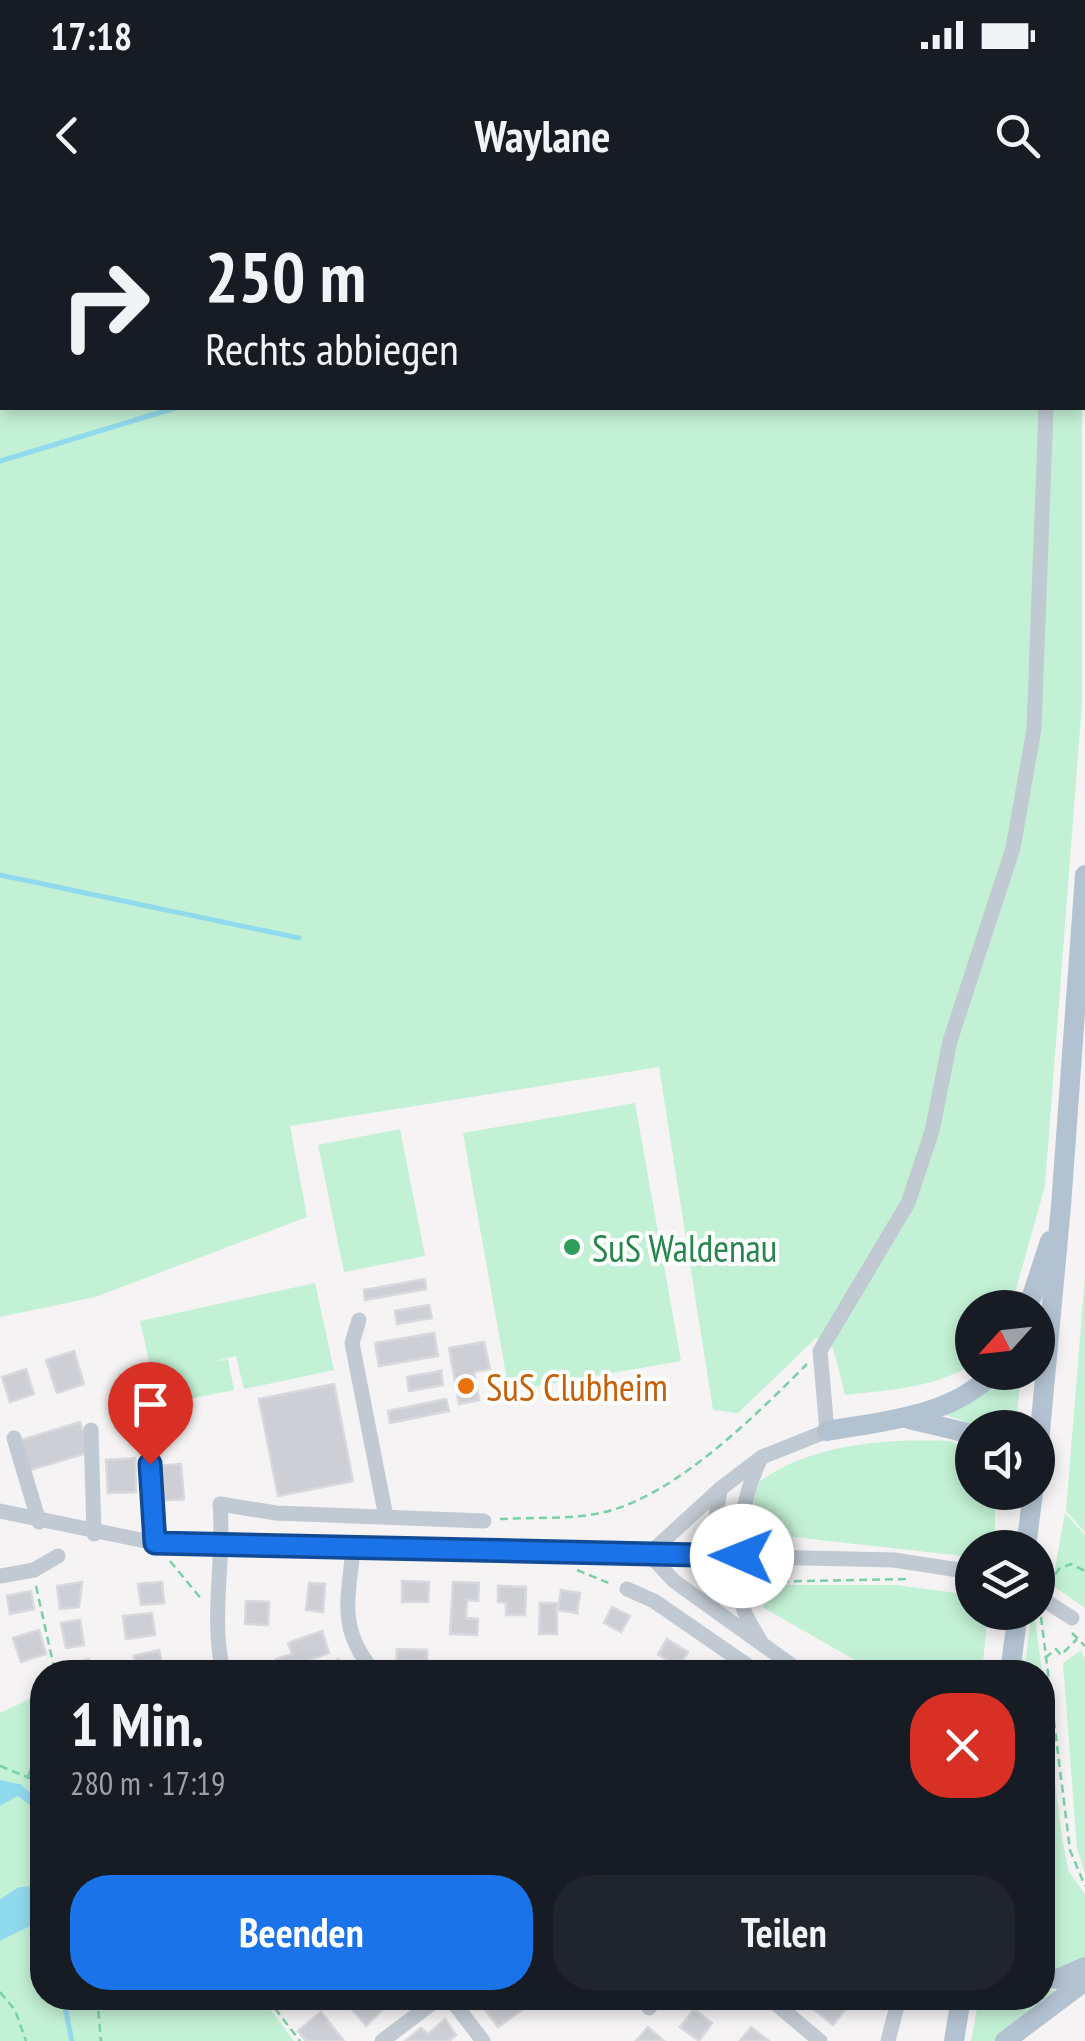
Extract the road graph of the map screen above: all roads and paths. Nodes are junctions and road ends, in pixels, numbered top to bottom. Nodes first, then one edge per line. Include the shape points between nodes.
1 (1046, 410) edge
2 (1085, 874) edge
3 (1061, 1206) junction
4 (1034, 1290) edge
5 (359, 1320) dead end
6 (820, 1351) junction
7 (971, 1390) edge
8 (1042, 1410) edge
9 (907, 1418) junction
10 (91, 1430) dead end
11 (955, 1430) edge
12 (827, 1432) junction
13 (14, 1438) dead end
14 (762, 1457) junction
15 (150, 1464) dead end
16 (720, 1490) junction
17 (1025, 1510) edge
18 (1031, 1510) edge
19 (0, 1512) edge
20 (386, 1517) junction
21 (484, 1521) joint
22 (39, 1522) junction
23 (1030, 1523) junction
24 (1029, 1530) edge
25 (94, 1534) junction
26 (155, 1543) junction
27 (224, 1545) junction
28 (353, 1548) junction
29 (648, 1554) junction
30 (58, 1556) dead end
31 (710, 1556) junction
32 (742, 1556) junction
33 (573, 1568) dead end
34 (955, 1568) edge
35 (34, 1570) junction
36 (1085, 1571) edge
37 (1055, 1574) edge
38 (0, 1576) edge
39 (918, 1580) dead end
40 (741, 1583) junction
41 (627, 1589) joint
42 (712, 1608) junction
43 (1055, 1611) edge
44 (216, 1618) junction
45 (1076, 1628) edge
46 (1016, 1630) edge
47 (1043, 1630) edge
48 (761, 1642) junction
49 (1085, 1646) edge
50 (1044, 1659) joint
51 (52, 1660) edge
52 (220, 1660) edge
53 (364, 1660) edge
54 (740, 1660) edge
55 (785, 1660) edge
56 (1012, 1660) edge
57 (1055, 1740) edge
58 (0, 1766) edge
59 (30, 1772) edge
60 (28, 1776) joint
61 (1085, 1886) edge
62 (1085, 1967) edge
63 (1055, 1979) edge
64 (1085, 1980) edge
65 (0, 1992) edge
66 (1055, 2003) edge
67 (99, 2010) edge
68 (276, 2010) edge
69 (423, 2010) edge
70 (459, 2010) edge
71 (785, 2010) edge
72 (896, 2010) edge
73 (959, 2010) edge
74 (1046, 2010) edge
75 (813, 2039) edge
76 (26, 2041) edge
77 (101, 2041) edge
78 (300, 2041) edge
79 (382, 2041) edge
80 (483, 2041) edge
81 (888, 2041) edge
82 (954, 2041) edge
83 (1005, 2041) edge

1 - 6 street via 1034,729 1013,848 950,1041 932,1131 908,1202
2 - 3 main road
3 - 4 main road
3 - 8 main road
5 - 20 street via 352,1343
6 - 12 street
6 - 21 path via 723,1443 652,1490 608,1511
7 - 9 main road
9 - 11 main road
9 - 12 main road
10 - 25 street
12 - 14 street
13 - 22 street
14 - 16 street
14 - 32 street via 745,1491
15 - 26 street
16 - 29 street
16 - 31 street
17 - 23 main road
18 - 23 main road
19 - 22 street
20 - 21 street
20 - 27 street via 220,1504
22 - 25 street
23 - 24 main road
25 - 26 street
26 - 27 street
26 - 44 path
27 - 28 street
27 - 44 street
28 - 29 street
28 - 53 street via 347,1630
29 - 31 street
29 - 42 street
30 - 35 street
31 - 32 street
31 - 42 street
32 - 34 street
32 - 40 street
33 - 41 path
35 - 38 street
35 - 51 path
36 - 37 path via 1071,1564
39 - 40 path
40 - 48 street via 743,1609
41 - 54 street
42 - 48 street
43 - 45 street, bridge
44 - 52 street
45 - 49 path
45 - 50 path via 1060,1655 1056,1649
46 - 56 main road
47 - 50 path
48 - 55 street
57 - 61 path via 1070,1850
58 - 60 path
59 - 60 path
62 - 63 main road
64 - 66 main road
65 - 76 path
67 - 77 path
68 - 78 path
69 - 79 street
70 - 80 street
71 - 75 street
72 - 81 street
73 - 82 main road
74 - 83 main road

